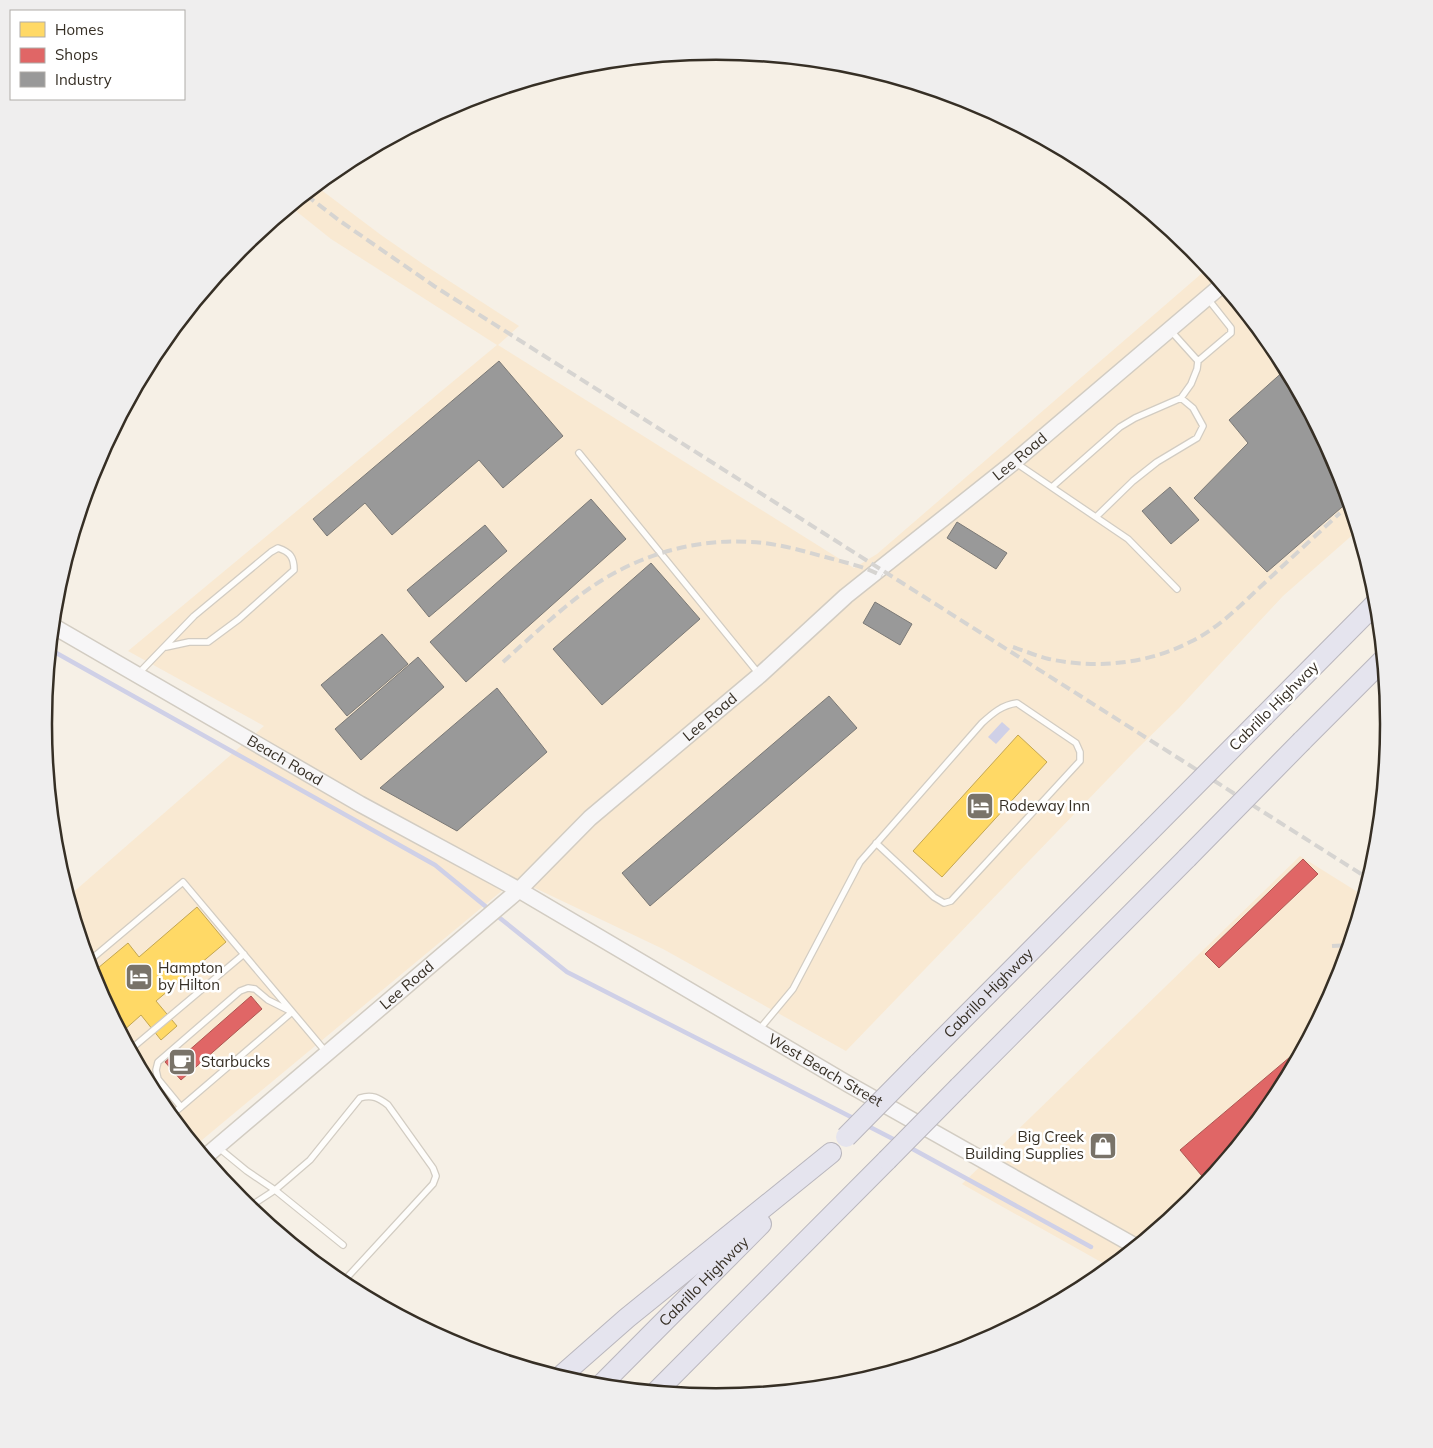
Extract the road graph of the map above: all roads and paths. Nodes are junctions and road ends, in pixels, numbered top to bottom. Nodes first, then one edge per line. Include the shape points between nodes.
1 (1218, 288) edge
2 (1207, 298) junction
3 (1170, 330) junction
4 (1198, 361) junction
5 (1181, 398) junction
6 (579, 453) dead end
7 (1014, 462) junction
8 (1052, 487) junction
9 (1096, 517) junction
10 (1177, 589) dead end
11 (1370, 609) edge
12 (59, 629) edge
13 (166, 646) junction
14 (1378, 665) edge
15 (138, 674) junction
16 (760, 675) junction
17 (876, 843) junction
18 (519, 890) junction
19 (244, 954) junction
20 (95, 956) edge
21 (292, 1012) junction
22 (758, 1031) junction
23 (135, 1045) edge
24 (328, 1054) junction
25 (182, 1106) junction
26 (177, 1110) edge
27 (218, 1146) junction
28 (210, 1153) edge
29 (831, 1153) junction
30 (275, 1190) junction
31 (256, 1203) edge
32 (1130, 1243) edge
33 (343, 1245) dead end
34 (348, 1276) edge
35 (567, 1370) edge
36 (608, 1378) edge
37 (662, 1386) edge

1 - 2 main road, Lee Road
2 - 3 main road, Lee Road
2 - 4 lane via 1231,328 1231,333
3 - 4 lane
3 - 7 main road, Lee Road
4 - 5 lane via 1191,384
5 - 8 lane via 1120,427
5 - 9 lane via 1193,408 1203,426 1197,438 1157,462
6 - 16 lane
7 - 8 lane
7 - 16 main road, Lee Road via 866,579
8 - 9 lane
9 - 10 lane via 1128,539
11 - 29 highway, Cabrillo Highway, bridge
12 - 15 main road, Beach Road
13 - 13 lane via 208,642 294,570 292,556 278,548 271,552 194,616
13 - 15 lane
14 - 37 highway, bridge
15 - 18 main road, Beach Road via 360,804
16 - 18 main road, Lee Road via 590,818
17 - 17 lane via 982,723 1007,704 1017,703 1076,743 1080,761 952,901 944,903 934,897
17 - 22 lane via 860,862 793,989
18 - 22 main road, West Beach Street
18 - 24 main road, Lee Road
19 - 20 lane via 183,882
19 - 21 lane
19 - 23 lane
21 - 24 lane
21 - 25 lane
21 - 25 lane via 255,989 240,991 158,1062 158,1080
22 - 32 main road, West Beach Street
24 - 27 main road, Lee Road
25 - 26 lane
27 - 28 main road, Lee Road
27 - 30 lane via 246,1171
29 - 35 highway
29 - 36 highway, Cabrillo Highway
30 - 31 lane
30 - 33 lane
30 - 34 lane via 310,1160 360,1098 380,1098 388,1105 436,1176 433,1184

